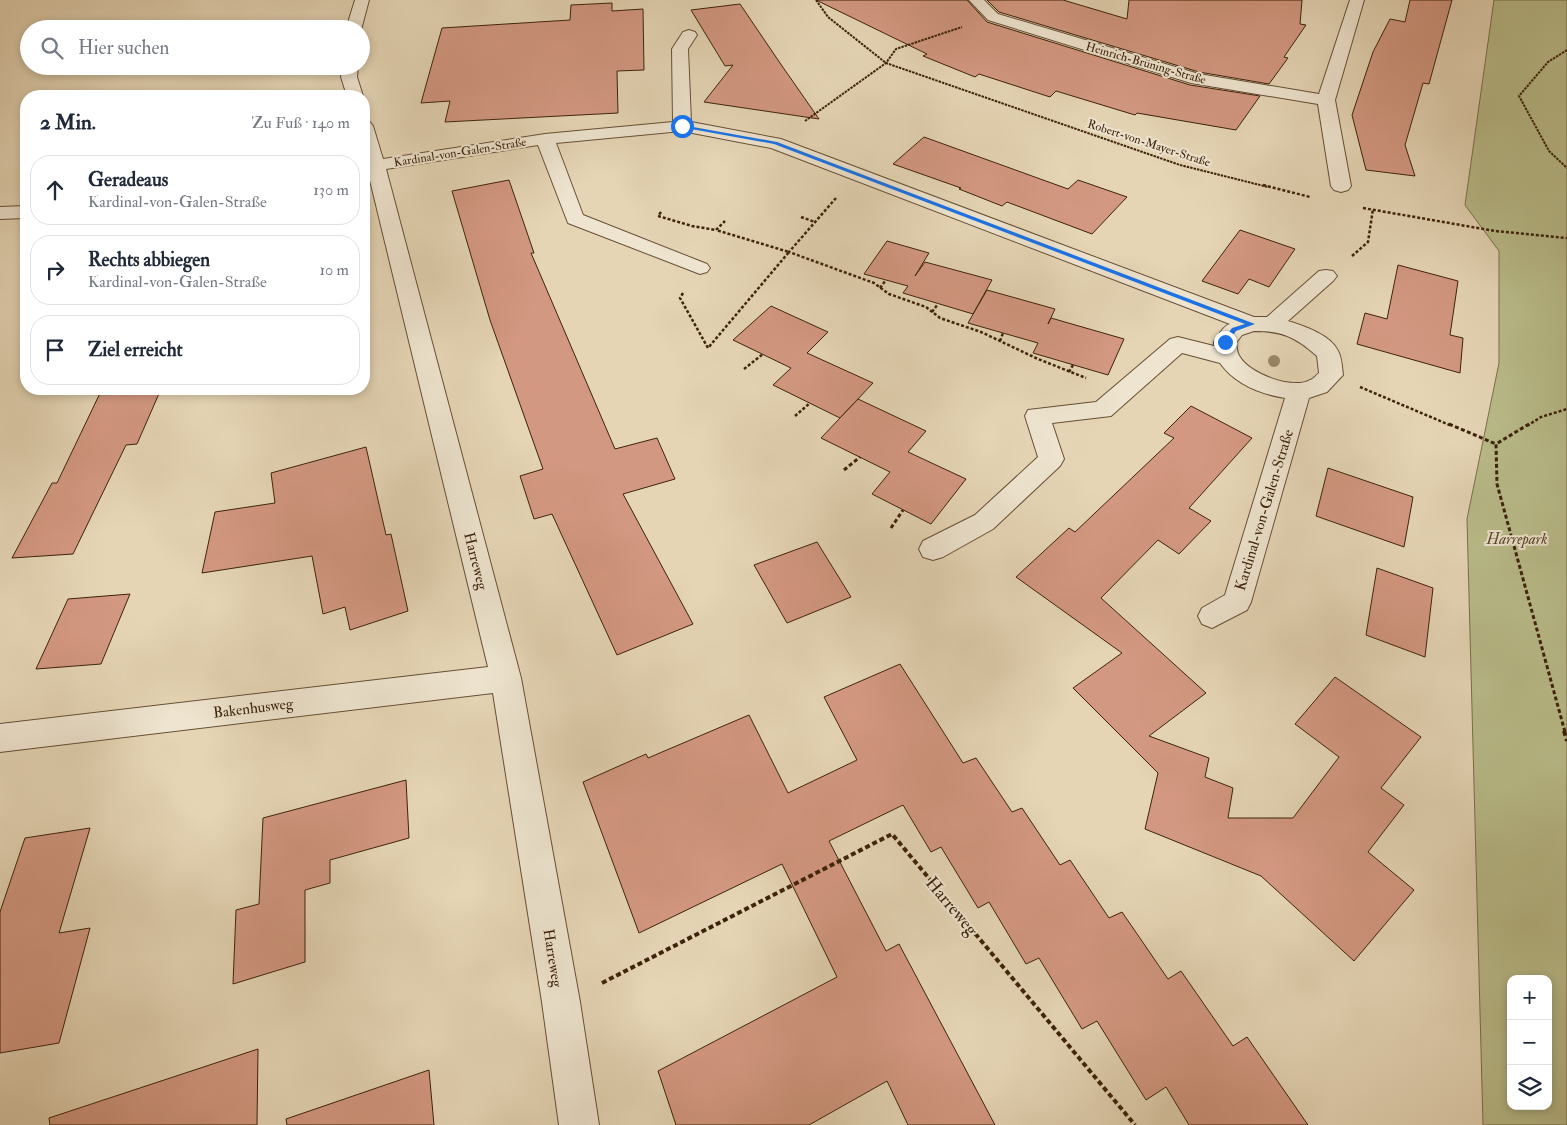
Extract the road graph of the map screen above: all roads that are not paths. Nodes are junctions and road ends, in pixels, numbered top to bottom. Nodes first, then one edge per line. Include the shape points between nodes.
1 (362, 0) edge
2 (976, 0) edge
3 (1357, 0) edge
4 (356, 20) edge
5 (689, 35) dead end
6 (349, 75) edge
7 (353, 90) edge
8 (1326, 100) junction
9 (682, 126) junction
10 (545, 139) junction
11 (370, 166) edge
12 (1341, 186) dead end
13 (20, 212) edge
14 (0, 213) edge
15 (700, 268) road end
16 (1326, 276) road end
17 (1262, 324) junction
18 (1228, 357) junction
19 (1299, 391) junction
20 (933, 549) dead end
21 (1212, 616) dead end
22 (506, 678) junction
23 (0, 738) edge
24 (579, 1125) edge

1 - 4 street
2 - 8 street, Heinrich-Brüning-Straße via 993,17 1197,79
3 - 8 street
5 - 9 street via 680,49
6 - 7 street
8 - 12 street
9 - 10 street, Kardinal-von-Galen-Straße
9 - 17 street, Kardinal-von-Galen-Straße via 775,143
10 - 11 street, Kardinal-von-Galen-Straße
10 - 15 street, Kardinal-von-Galen-Straße via 575,220
11 - 22 street, Harreweg
13 - 14 street
16 - 17 street
17 - 18 street via 1234,330 1225,342
17 - 19 street, Kardinal-von-Galen-Straße via 1305,334 1328,353 1331,375 1319,386
18 - 19 street via 1243,374 1270,387
18 - 20 street via 1178,344 1102,410 1037,416 1051,459 984,522
19 - 21 street, Kardinal-von-Galen-Straße via 1236,602
22 - 23 street, Bakenhusweg
22 - 24 street, Harreweg

